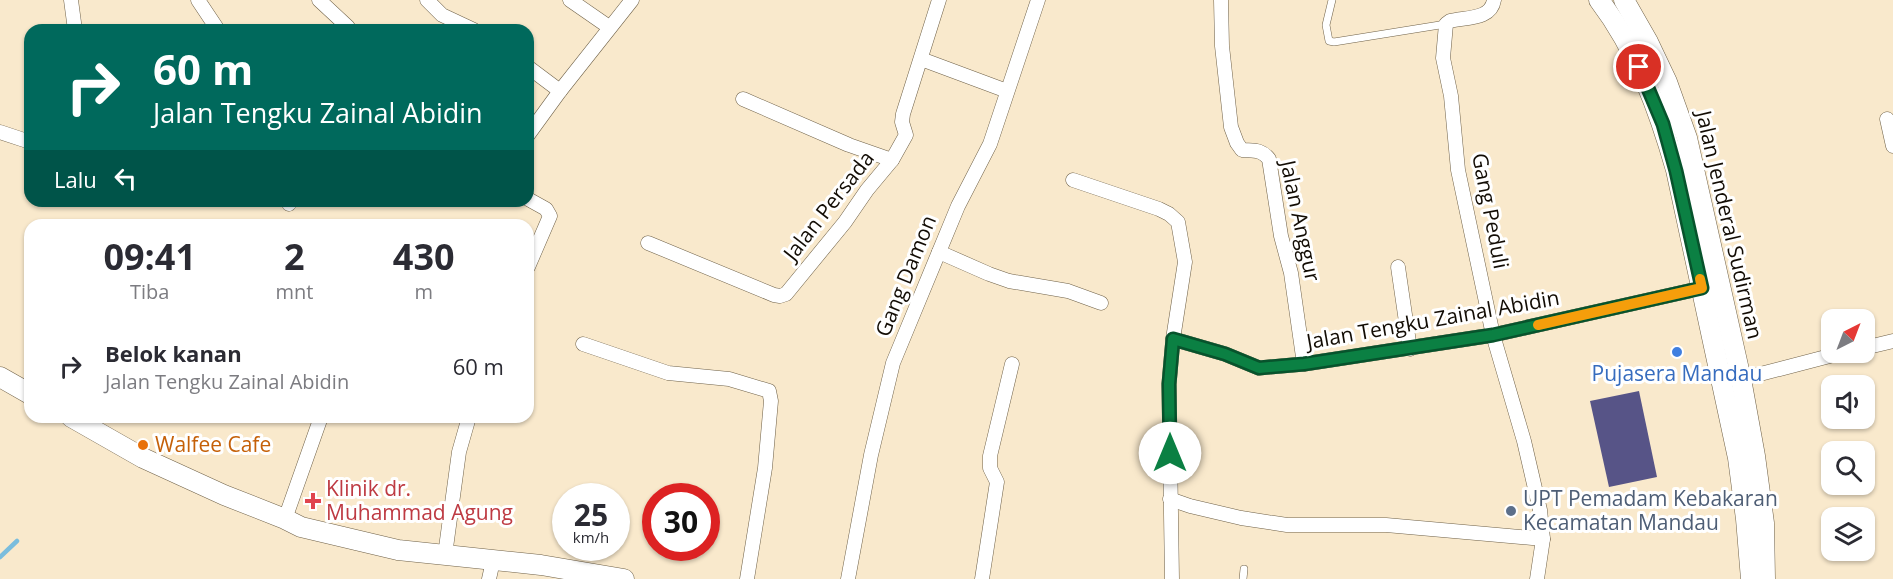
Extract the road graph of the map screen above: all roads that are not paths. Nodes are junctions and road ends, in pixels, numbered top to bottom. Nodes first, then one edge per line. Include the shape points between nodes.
1 (71, 0) edge
2 (198, 0) edge
3 (319, 0) edge
4 (427, 0) edge
5 (570, 0) edge
6 (632, 0) edge
7 (939, 0) edge
8 (1038, 0) edge
9 (1221, 0) edge
10 (1332, 0) edge
11 (1494, 0) edge
12 (1624, 0) edge
13 (1601, 1) edge
14 (74, 24) edge
15 (214, 24) edge
16 (345, 24) edge
17 (461, 24) edge
18 (1446, 24) junction
19 (609, 27) junction
20 (921, 59) junction
21 (534, 72) edge
22 (560, 91) junction
23 (1006, 91) junction
24 (743, 99) dead end
25 (1887, 119) dead end
26 (534, 127) edge
27 (0, 132) edge
28 (24, 140) edge
29 (1893, 146) edge
30 (892, 160) junction
31 (1073, 180) dead end
32 (534, 202) edge
33 (648, 243) dead end
34 (939, 252) junction
35 (534, 253) edge
36 (1398, 267) dead end
37 (1702, 288) junction
38 (1101, 303) dead end
39 (1493, 335) junction
40 (1173, 339) junction
41 (1893, 340) edge
42 (583, 344) dead end
43 (1875, 345) edge
44 (1410, 349) junction
45 (1821, 358) edge
46 (1012, 364) dead end
47 (1304, 364) junction
48 (0, 377) edge
49 (1741, 379) junction
50 (24, 391) edge
51 (82, 423) edge
52 (319, 423) edge
53 (467, 423) edge
54 (1746, 457) junction
55 (1170, 499) junction
56 (285, 519) junction
57 (1543, 539) junction
58 (445, 555) junction
59 (1244, 568) dead end
60 (491, 570) edge
61 (624, 579) edge
62 (747, 579) edge
63 (848, 579) edge
64 (982, 579) edge
65 (1172, 579) edge
66 (1243, 579) edge
67 (1537, 579) edge
68 (1751, 579) edge
69 (1766, 579) edge

1 - 14 street
2 - 15 street
3 - 16 street
4 - 17 street via 442,15
5 - 19 street
6 - 19 street
7 - 20 street, Jalan Persada
8 - 23 street, Gang Damon
9 - 47 street, Jalan Anggur via 1231,127 1242,150 1257,150 1269,159
10 - 18 lane via 1326,25 1329,41
11 - 18 street via 1484,15
12 - 49 street, Jalan Jenderal Sudirman via 1667,82 1687,138
13 - 37 street, Jalan Jenderal Sudirman via 1630,48 1663,124
18 - 39 street, Gang Peduli via 1443,58 1458,171
19 - 22 street
20 - 23 street
20 - 30 street, Jalan Persada via 903,114 906,135
21 - 22 street
22 - 26 street
23 - 34 street, Gang Damon via 990,144
24 - 30 street
25 - 29 street
27 - 28 street
30 - 33 street, Jalan Persada via 791,290 780,296
31 - 40 street via 1159,209 1178,222 1185,262
32 - 35 street via 550,216
34 - 38 street via 1009,281 1068,291
34 - 63 street, Gang Damon via 893,363
36 - 44 street
37 - 39 street, Jalan Tengku Zainal Abidin
37 - 54 street, Jalan Jenderal Sudirman
39 - 44 street, Jalan Tengku Zainal Abidin
39 - 57 street, Gang Peduli via 1524,441
40 - 47 street, Jalan Tengku Zainal Abidin via 1259,368
40 - 55 street via 1169,384
41 - 43 street
42 - 62 street via 668,373 729,379 769,392 765,468
44 - 47 street, Jalan Tengku Zainal Abidin
45 - 49 street
46 - 64 street via 990,456 990,468 997,482
48 - 50 street
49 - 54 street, Jalan Jenderal Sudirman
51 - 56 street via 143,458
52 - 56 street
53 - 58 street via 459,452
54 - 68 street, Jalan Jenderal Sudirman
54 - 69 street, Jalan Jenderal Sudirman via 1764,523
55 - 57 street via 1241,518 1287,525 1386,525
55 - 65 street
56 - 58 street via 302,527 398,550
57 - 67 street, Gang Peduli
58 - 60 street
59 - 66 lane
60 - 61 street via 541,565

